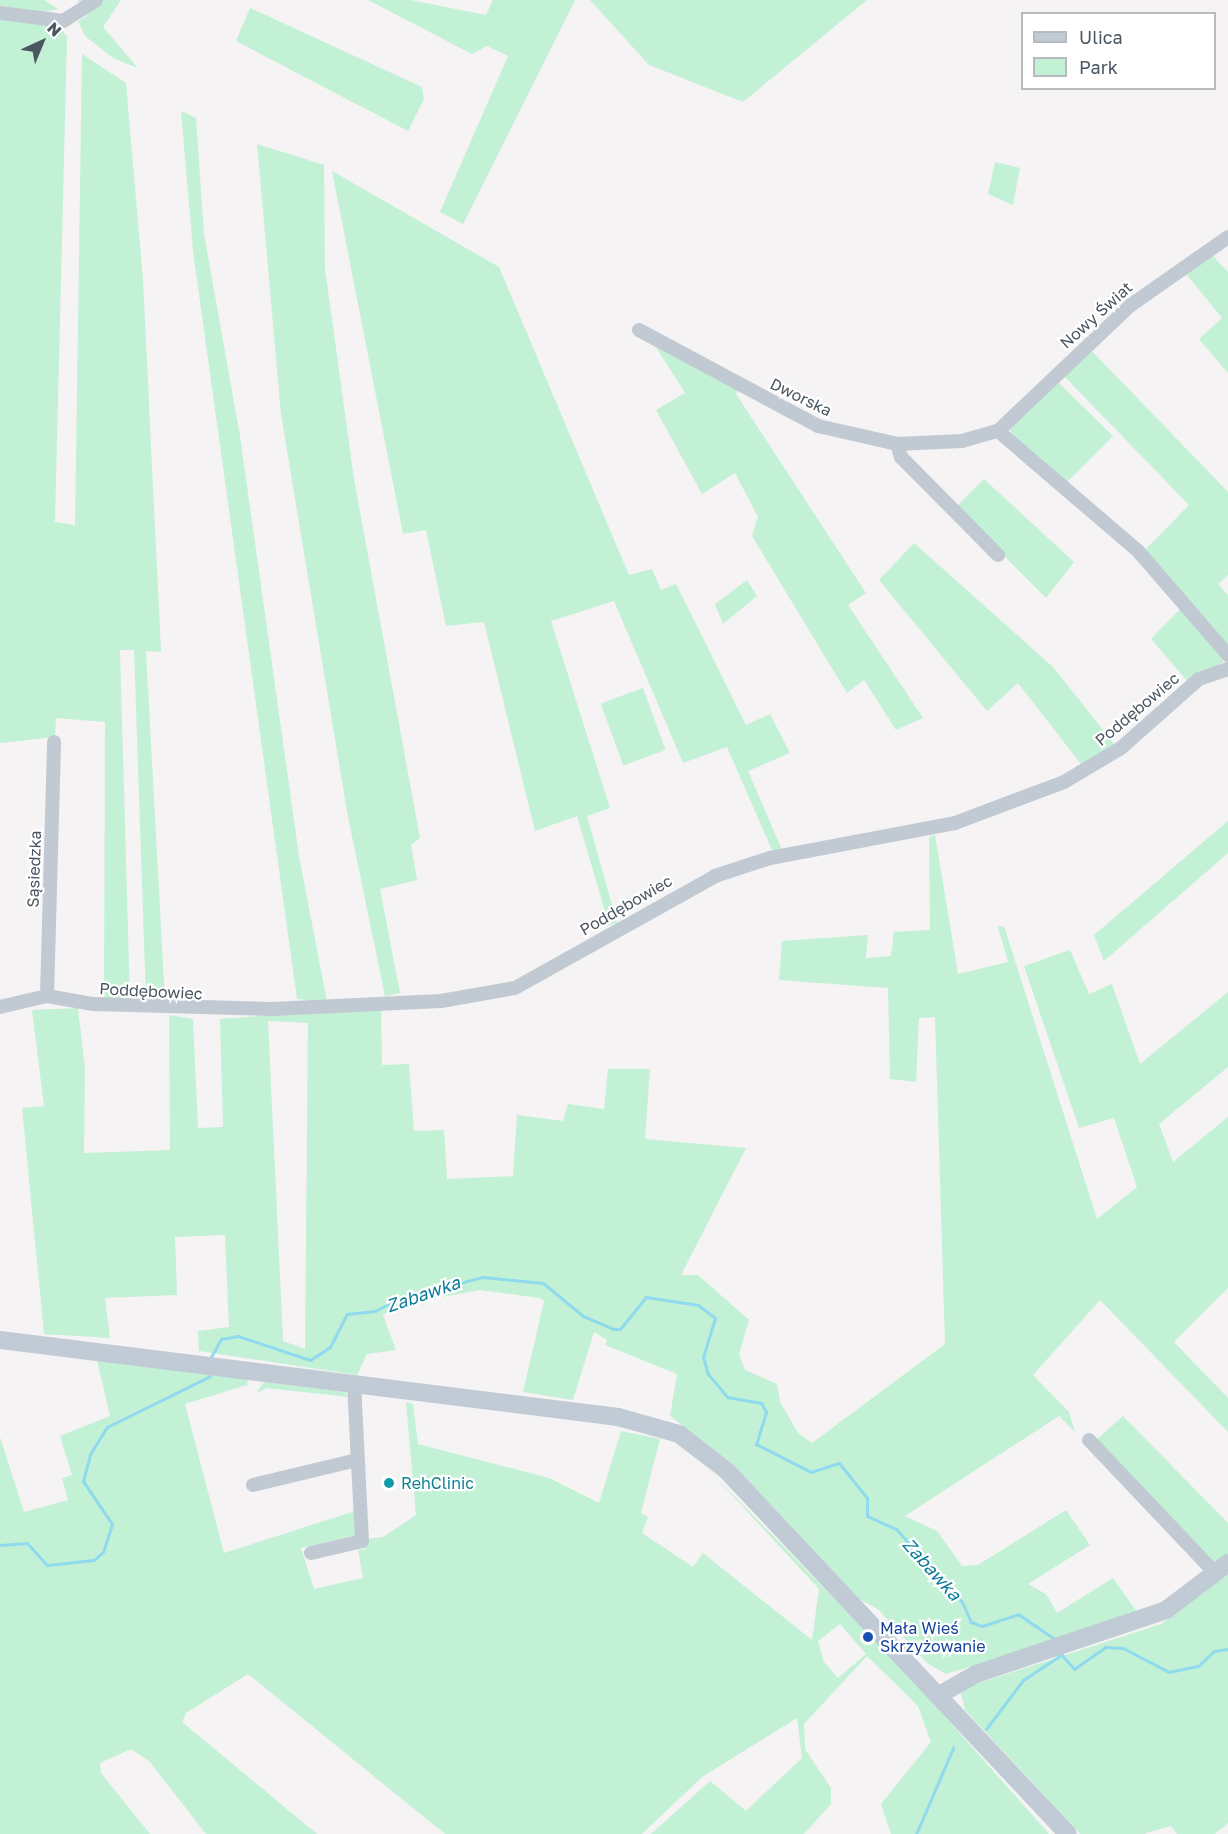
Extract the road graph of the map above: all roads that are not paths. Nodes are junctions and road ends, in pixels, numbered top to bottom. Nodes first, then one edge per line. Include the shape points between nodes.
1 (96, 0) edge
2 (0, 14) edge
3 (1228, 237) edge
4 (639, 330) dead end
5 (999, 431) junction
6 (897, 444) junction
7 (998, 555) dead end
8 (1228, 656) edge
9 (1228, 669) edge
10 (54, 742) dead end
11 (47, 996) junction
12 (0, 1007) edge
13 (0, 1340) edge
14 (354, 1384) junction
15 (1089, 1440) dead end
16 (357, 1460) junction
17 (253, 1485) dead end
18 (311, 1553) dead end
19 (1222, 1568) edge
20 (939, 1695) junction
21 (1068, 1834) edge

1 - 2 street via 63,21
3 - 5 street, Nowy Świat via 1131,305
4 - 6 street, Dworska via 818,426
5 - 6 street, Dworska via 962,441
5 - 8 street via 1138,551
6 - 7 street via 902,457
9 - 11 street, Poddębowiec via 1199,679 1121,748 1064,782 955,823 770,858 715,876 515,988 441,1001 216,1011
10 - 11 street, Sąsiedzka
11 - 12 street, Poddębowiec
13 - 14 main road
14 - 16 street
14 - 20 main road via 618,1417 679,1434 726,1470
15 - 19 street
16 - 17 street
16 - 18 street via 362,1541
19 - 20 main road via 1143,1621 976,1674
20 - 21 main road

